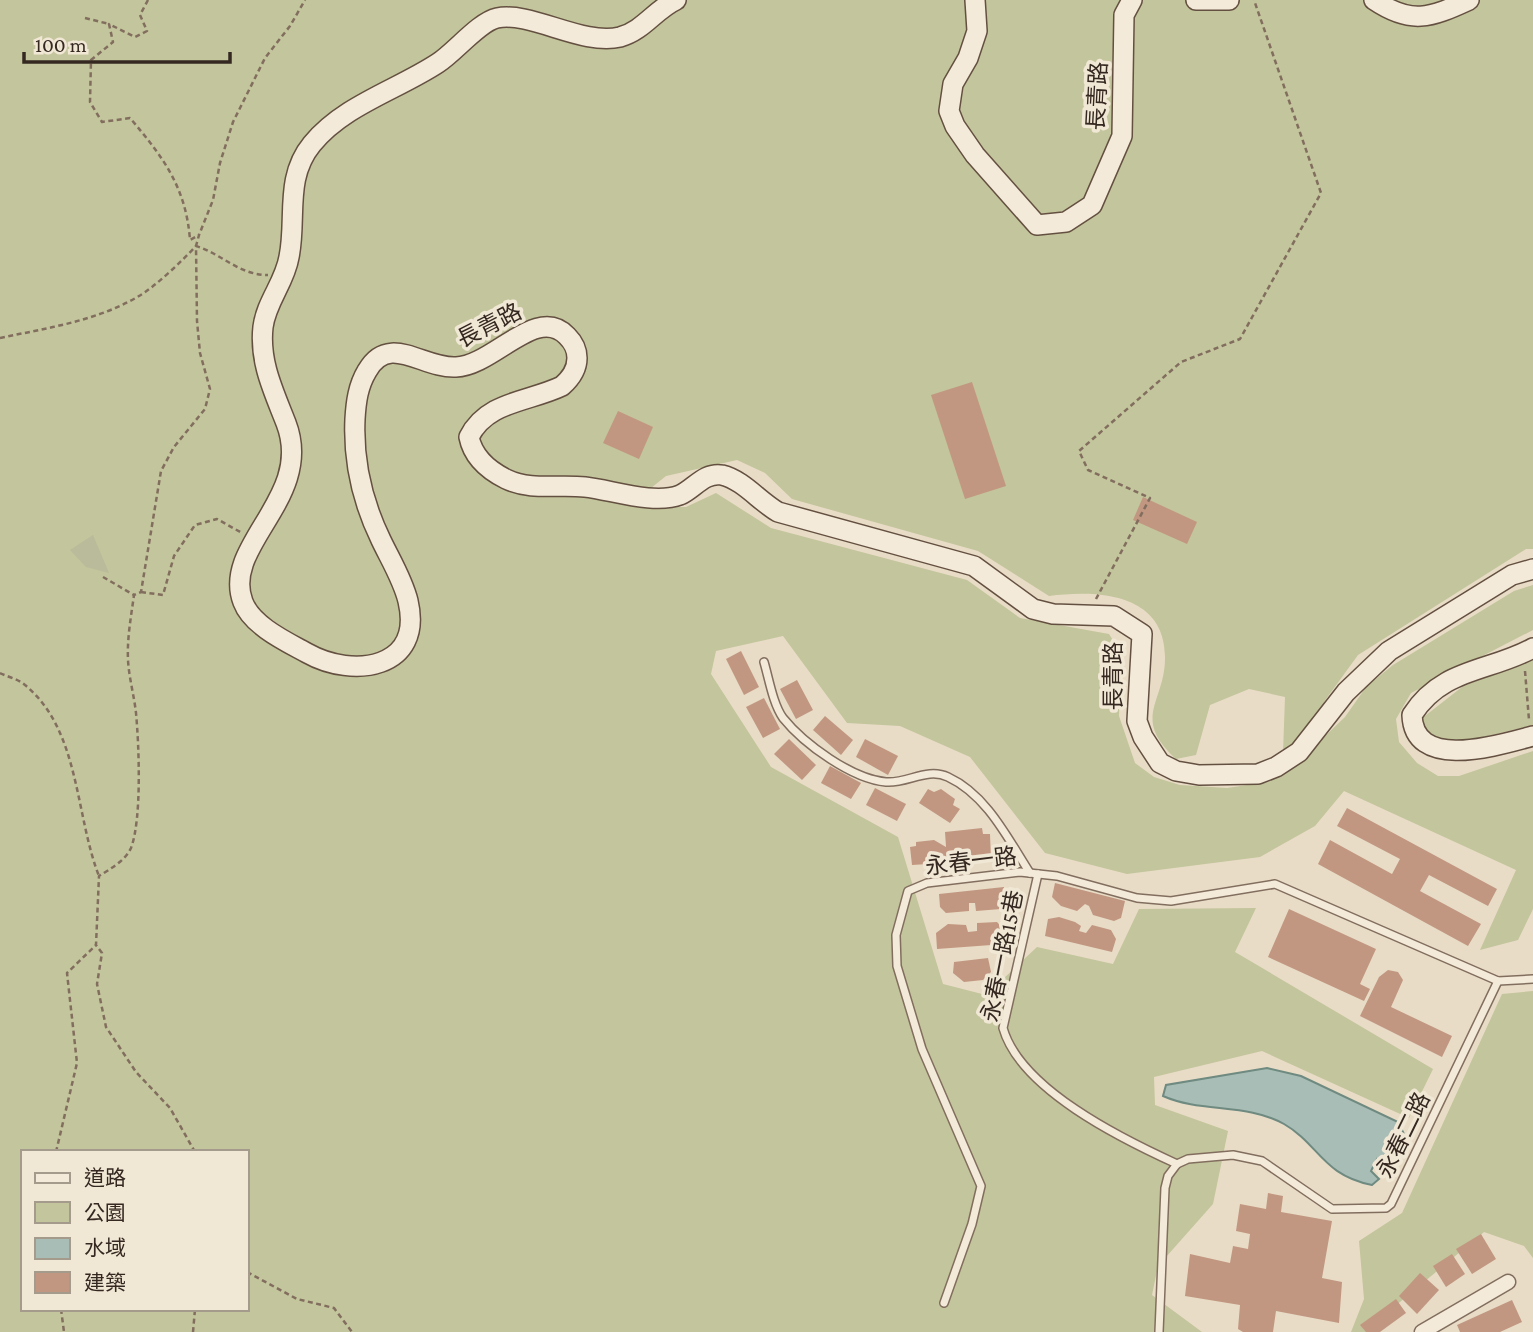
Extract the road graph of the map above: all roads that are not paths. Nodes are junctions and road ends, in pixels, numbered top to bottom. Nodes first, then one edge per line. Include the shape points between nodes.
1 (676, 0) edge
2 (975, 0) edge
3 (1132, 0) edge
4 (1196, 0) edge
5 (1229, 0) edge
6 (1374, 0) edge
7 (1469, 0) edge
8 (1533, 569) edge
9 (1528, 651) edge
10 (764, 662) dead end
11 (1531, 737) edge
12 (1034, 873) junction
13 (1533, 979) edge
14 (1499, 981) junction
15 (1177, 1164) junction
16 (1508, 1282) dead end
17 (944, 1303) dead end
18 (1159, 1332) edge
19 (1423, 1332) edge

1 - 8 street, 長青路 via 621,37 572,33 502,17 490,21 438,63 367,101 312,144 293,185 285,274 263,326 264,355 294,459 284,491 256,539 240,582 243,603 273,634 333,664 360,668 389,660 398,652 408,630 408,602 363,496 355,463 360,384 384,353 409,355 445,368 463,367 481,362 543,325 565,333 576,347 578,364 570,379 551,391 496,409 476,424 469,437 476,457 508,480 535,487 585,487 657,497 680,495 704,478 724,475 743,483 778,513 974,566 1033,609 1114,616 1142,634 1137,721 1160,763 1176,771 1236,776 1276,767 1299,752 1346,691 1390,651 1512,575
2 - 3 street, 長青路 via 977,31 953,84 949,111 975,155 1024,214 1037,225 1050,226 1066,222 1092,205 1122,136 1124,15
4 - 5 street
6 - 7 street via 1412,18
9 - 11 street via 1466,672 1433,689 1412,715 1413,727 1427,745 1441,749 1487,748
10 - 12 lane via 782,716 829,758 859,776 885,782 931,772 946,776 974,794
12 - 14 lane, 永春一路 via 1137,898 1171,901 1275,884
12 - 15 lane, 永春一路15巷 via 1003,1028 1008,1045 1052,1095
12 - 17 lane, 永春一路 via 927,883 908,891 896,935 897,966 922,1049 981,1186
13 - 14 lane, 永春一路
14 - 15 lane, 永春二路 via 1386,1208 1332,1209 1262,1161 1204,1155
15 - 18 lane via 1165,1188
16 - 19 street

